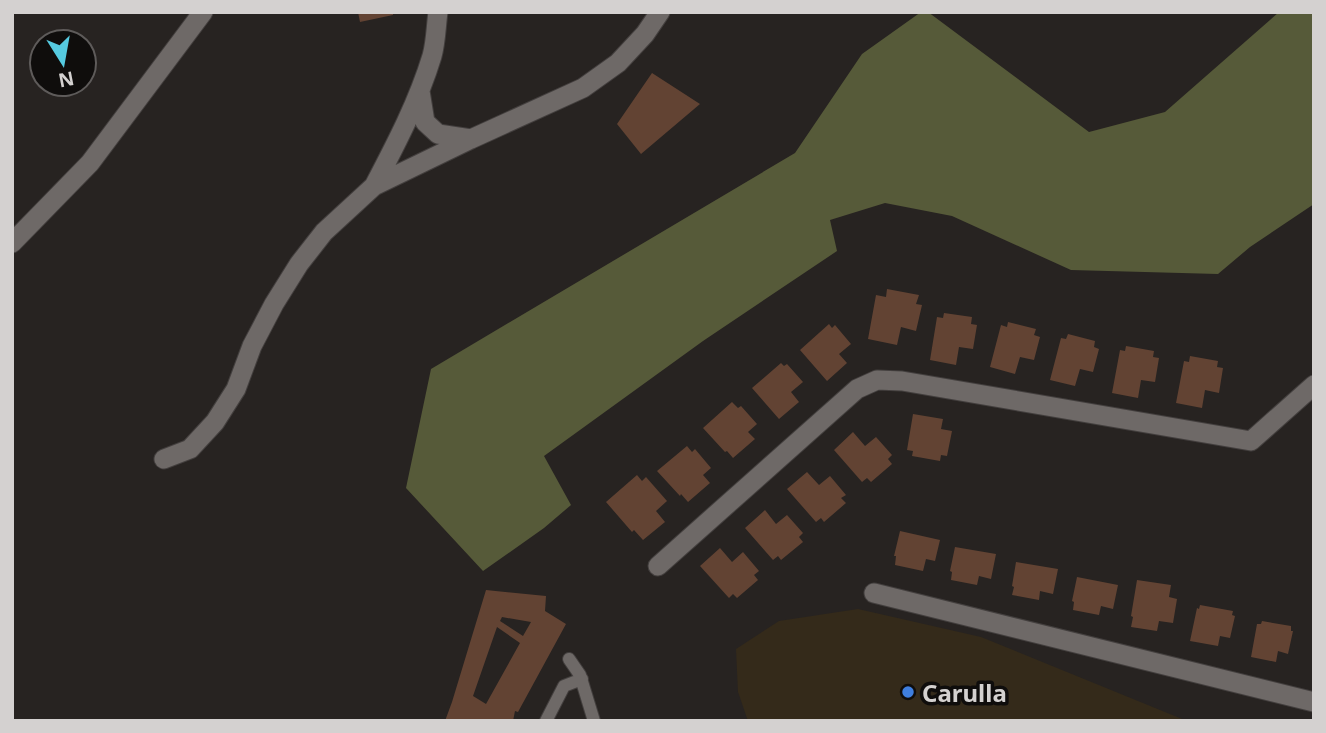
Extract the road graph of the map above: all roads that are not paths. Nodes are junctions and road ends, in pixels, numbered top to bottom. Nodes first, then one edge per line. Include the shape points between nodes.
1 (203, 12) edge
2 (438, 12) edge
3 (660, 12) edge
4 (420, 91) junction
5 (471, 139) junction
6 (374, 186) junction
7 (12, 243) edge
8 (1314, 385) edge
9 (164, 460) dead end
10 (658, 566) dead end
11 (874, 593) dead end
12 (569, 659) dead end
13 (582, 679) junction
14 (1314, 702) edge
15 (546, 721) edge
16 (594, 721) edge

1 - 7 street via 90,163
2 - 4 street
3 - 5 street via 618,63 583,88
4 - 5 street via 425,122 438,134
4 - 6 street
5 - 6 street
6 - 9 street via 324,232 299,264 215,422 190,449
8 - 10 street via 1251,442 877,380 857,389
11 - 14 street
12 - 13 lane
13 - 15 lane via 564,687
13 - 16 lane

